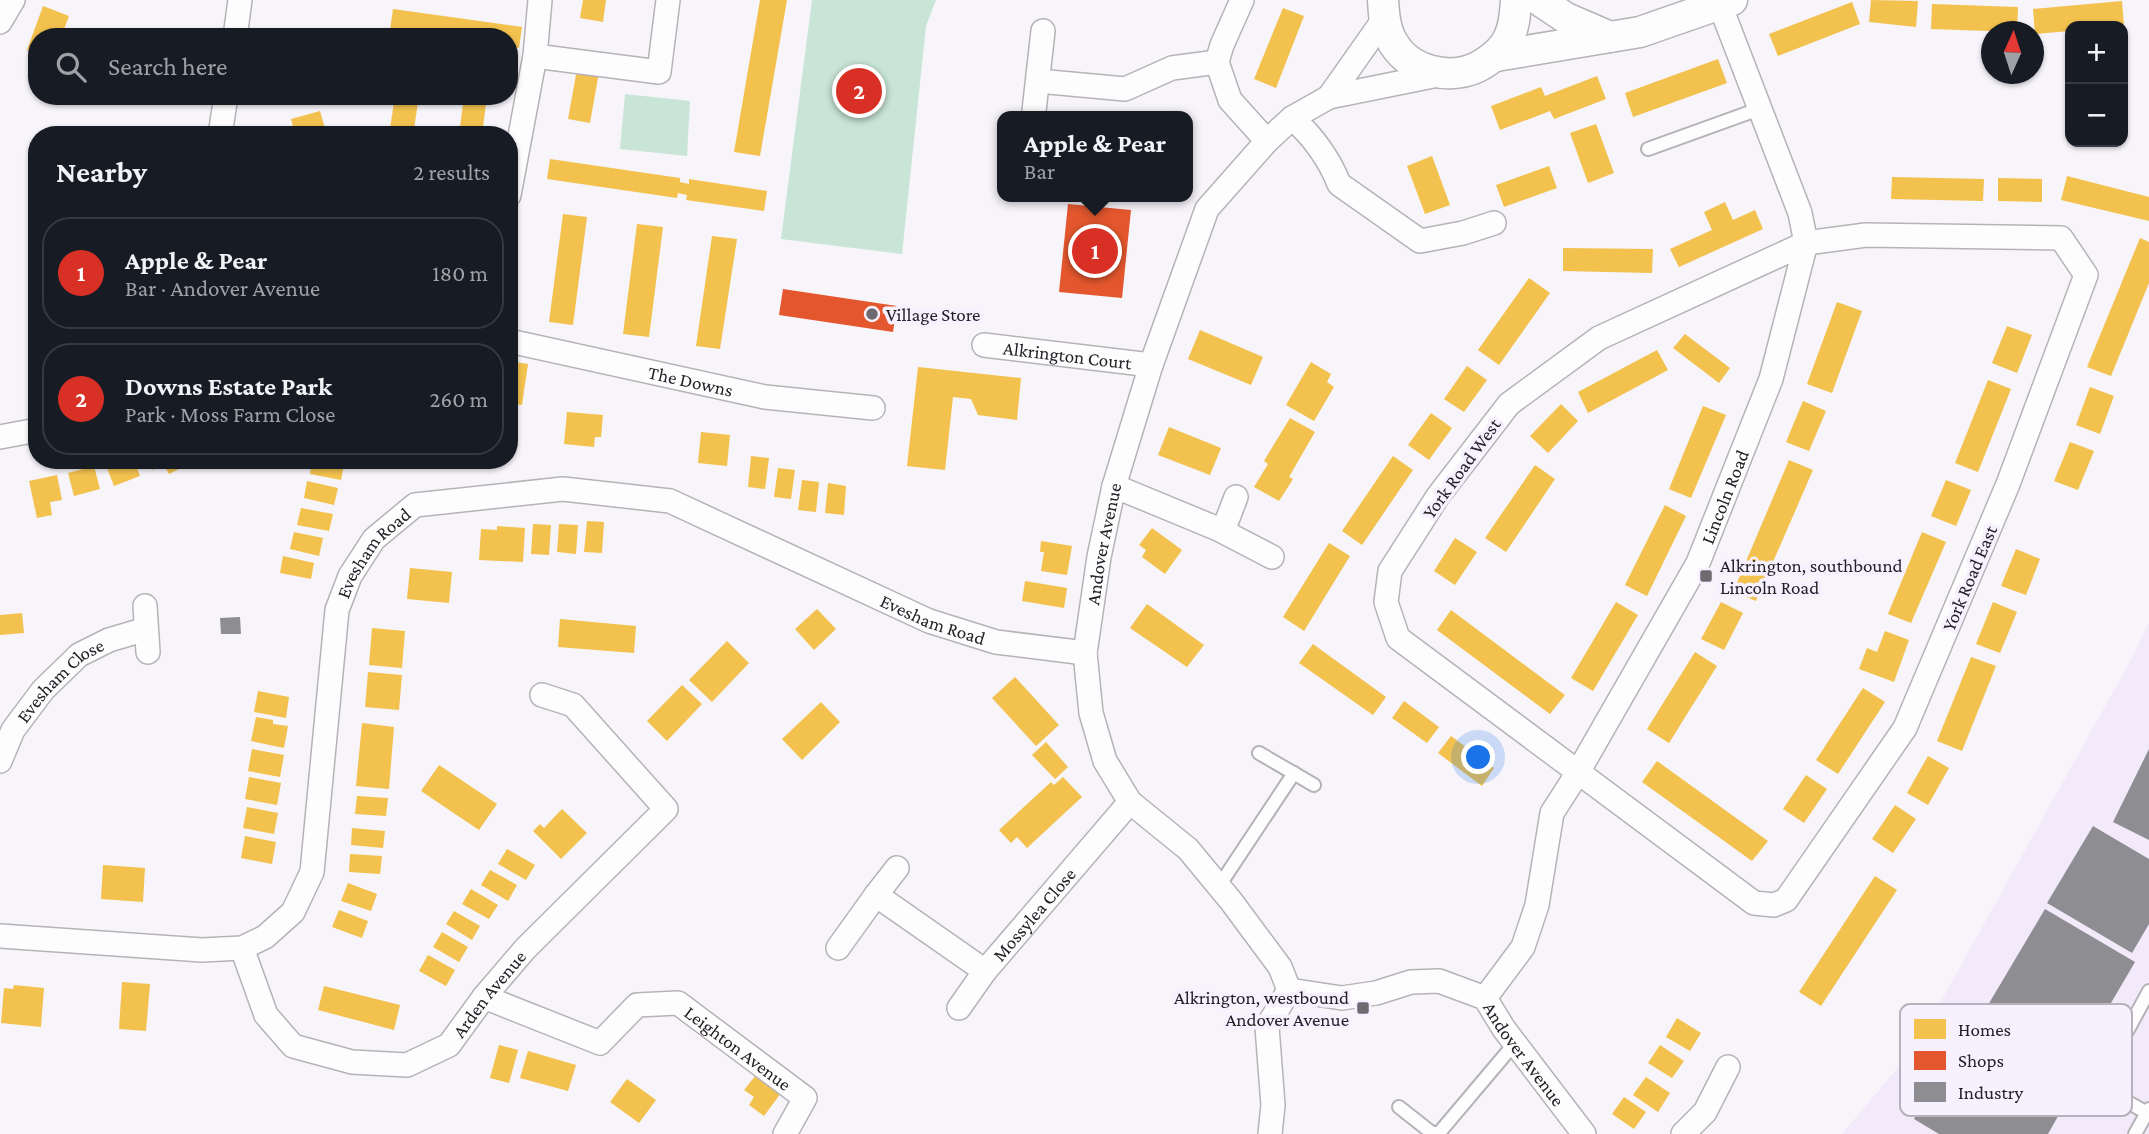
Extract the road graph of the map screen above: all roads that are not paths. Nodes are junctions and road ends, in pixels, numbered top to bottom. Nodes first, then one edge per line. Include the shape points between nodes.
1 (13, 0) edge
2 (240, 0) edge
3 (540, 0) edge
4 (668, 0) edge
5 (1242, 0) edge
6 (1516, 0) edge
7 (1539, 0) edge
8 (1726, 3) edge
9 (1384, 9) edge
10 (0, 22) edge
11 (236, 28) edge
12 (1043, 30) dead end
13 (1610, 37) junction
14 (535, 56) junction
15 (1496, 56) junction
16 (1217, 62) junction
17 (1444, 74) junction
18 (1038, 81) junction
19 (1329, 97) junction
20 (225, 105) edge
21 (1759, 109) junction
22 (1034, 111) dead end
23 (1292, 118) junction
24 (221, 126) edge
25 (1267, 141) junction
26 (518, 147) edge
27 (1648, 149) dead end
28 (1494, 223) dead end
29 (1805, 243) junction
30 (518, 343) edge
31 (984, 345) dead end
32 (1151, 365) junction
33 (873, 408) dead end
34 (28, 432) edge
35 (0, 437) edge
36 (1114, 486) junction
37 (1237, 497) dead end
38 (1222, 531) junction
39 (1272, 557) dead end
40 (148, 652) dead end
41 (1085, 653) junction
42 (542, 695) dead end
43 (1259, 753) dead end
44 (0, 761) edge
45 (1294, 773) junction
46 (1577, 774) junction
47 (1314, 785) dead end
48 (1130, 802) junction
49 (897, 868) dead end
50 (1219, 886) junction
51 (876, 895) junction
52 (0, 936) edge
53 (242, 948) junction
54 (838, 948) dead end
55 (985, 971) junction
56 (1289, 990) junction
57 (2149, 991) edge
58 (484, 997) junction
59 (1485, 998) junction
60 (959, 1008) dead end
61 (2132, 1022) edge
62 (1515, 1042) junction
63 (1728, 1067) dead end
64 (2132, 1103) edge
65 (1399, 1107) dead end
66 (2148, 1111) edge
67 (785, 1134) edge
68 (1270, 1134) edge
69 (1584, 1134) edge
70 (1683, 1134) edge
71 (2135, 1134) edge

1 - 10 street
2 - 11 street
3 - 14 street
4 - 14 street via 659,72
5 - 16 street
6 - 15 street via 1508,40
7 - 13 street via 1566,19
8 - 13 street via 1640,32
8 - 21 street, Lincoln Road
9 - 17 street via 1391,39 1404,57 1422,69
9 - 19 street, Andover Avenue
12 - 18 street
13 - 15 street
14 - 26 street
15 - 17 street via 1472,71
16 - 18 street via 1172,68 1125,89
16 - 25 street via 1230,100
17 - 19 street, Andover Avenue
18 - 22 street
19 - 23 street, Andover Avenue
20 - 24 street
21 - 27 lane
21 - 29 street, Lincoln Road via 1800,213
23 - 25 street, Andover Avenue
23 - 28 street via 1305,129 1339,184 1420,241
25 - 32 street, Andover Avenue via 1207,209
29 - 46 street, Lincoln Road via 1770,379 1698,563
29 - 46 street, York Road West via 1599,338 1508,404 1438,496 1390,572 1386,602 1398,638
29 - 46 street, York Road East via 1866,235 2061,238 2086,275 2008,484 1905,728 1786,900 1774,905 1754,903
30 - 33 street, The Downs via 765,397
31 - 32 street, Alkrington Court
32 - 36 street, Andover Avenue
34 - 35 street
36 - 38 street
36 - 41 street, Andover Avenue
37 - 38 street
38 - 39 street
40 - 44 street, Evesham Close via 146,617 79,654 43,690 13,730
41 - 48 street, Andover Avenue via 1091,713 1105,761
41 - 53 street, Evesham Road via 996,642 929,621 670,501 563,489 415,505 374,539 350,576 337,610 312,872 293,912 265,937
42 - 58 street, Arden Avenue via 573,705 666,810 525,949
43 - 45 lane
45 - 47 lane
45 - 50 lane
46 - 59 street, Lincoln Road via 1552,813 1537,905 1522,947
48 - 50 street, Andover Avenue via 1188,849
48 - 55 street, Mossylea Close
49 - 51 street
50 - 56 street, Andover Avenue via 1280,967
51 - 54 street
51 - 55 street, Mossylea Close
52 - 53 street, Evesham Road via 202,950
53 - 58 street, Arden Avenue via 266,1015 293,1046 352,1062 407,1065 449,1045
55 - 60 street
56 - 59 street, Andover Avenue via 1342,998 1411,982 1439,981
56 - 68 street via 1267,1027 1273,1105
57 - 61 lane
58 - 67 street, Leighton Avenue via 600,1042 637,1005 678,1003 805,1098
59 - 62 street, Andover Avenue
62 - 65 lane via 1440,1133 1432,1133
62 - 69 street, Andover Avenue
63 - 70 street via 1705,1112
64 - 66 lane
66 - 71 lane

